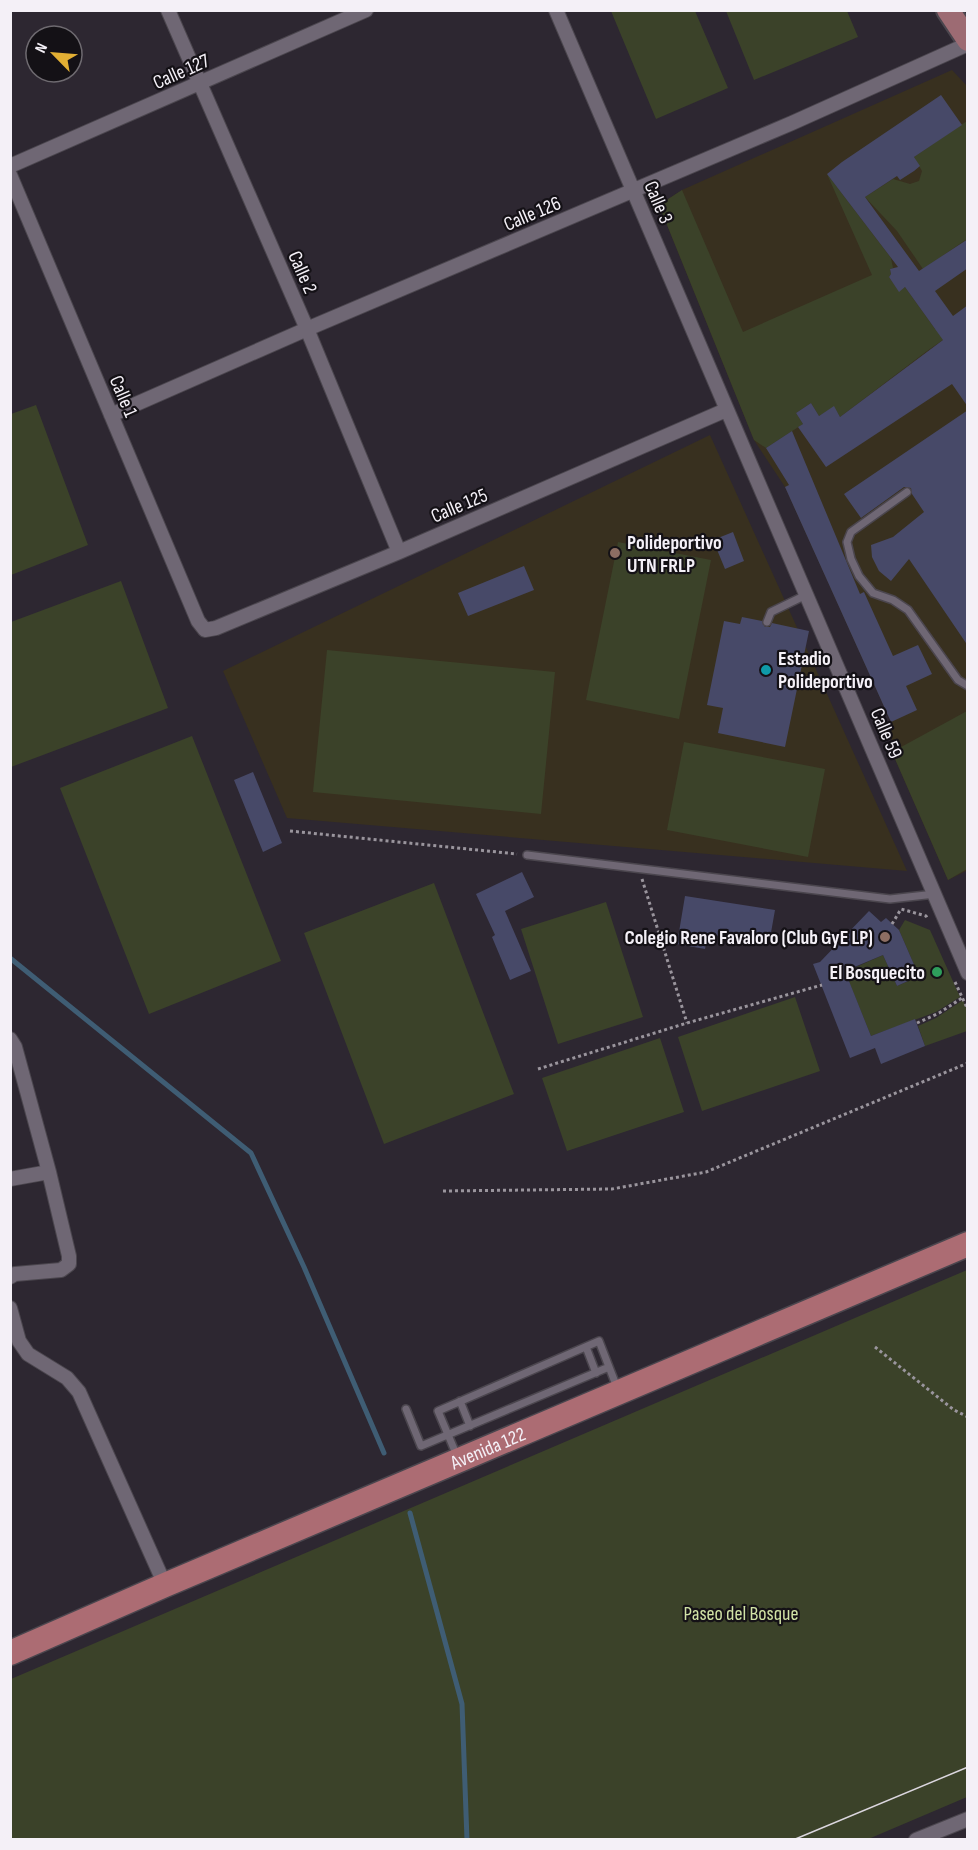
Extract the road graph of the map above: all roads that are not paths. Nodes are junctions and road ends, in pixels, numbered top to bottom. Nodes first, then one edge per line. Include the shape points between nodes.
1 (168, 10) edge
2 (366, 10) edge
3 (556, 10) edge
4 (948, 10) edge
5 (968, 42) edge
6 (199, 84) junction
7 (10, 165) edge
8 (10, 175) edge
9 (634, 191) junction
10 (307, 328) junction
11 (726, 410) junction
12 (111, 415) junction
13 (908, 492) dead end
14 (399, 552) junction
15 (806, 595) junction
16 (767, 622) dead end
17 (205, 630) joint
18 (968, 686) edge
19 (527, 855) road end
20 (935, 894) junction
21 (968, 973) edge
22 (10, 1039) edge
23 (49, 1172) junction
24 (10, 1179) edge
25 (968, 1244) edge
26 (10, 1277) edge
27 (10, 1308) edge
28 (15, 1342) edge
29 (586, 1347) junction
30 (609, 1367) junction
31 (596, 1373) junction
32 (619, 1392) junction
33 (460, 1401) junction
34 (406, 1409) dead end
35 (470, 1425) junction
36 (448, 1434) junction
37 (459, 1461) junction
38 (165, 1585) junction
39 (10, 1653) edge
40 (968, 1819) edge
41 (916, 1839) edge

1 - 6 street, Calle 2
2 - 6 street, Calle 127
3 - 9 street, Calle 3
4 - 5 main road
5 - 9 street, Calle 126
6 - 7 street, Calle 127
6 - 10 street, Calle 2
8 - 12 street, Calle 1
9 - 10 street, Calle 126
9 - 11 street, Calle 3
10 - 12 street, Calle 126
10 - 14 street, Calle 2
11 - 14 street, Calle 125
11 - 15 street, Calle 59
12 - 17 street, Calle 1
13 - 18 lane via 851,532 847,542 851,559 873,593 908,610 958,680
14 - 17 street, Calle 125
15 - 16 lane via 771,612
15 - 20 street, Calle 59
19 - 20 lane via 890,899
20 - 21 street, Calle 59
22 - 23 street
23 - 24 street
23 - 26 street via 69,1264 61,1270
25 - 32 highway, Avenida 122
27 - 28 street
28 - 38 street via 67,1378 80,1392
29 - 30 lane via 599,1341
29 - 31 lane
29 - 33 lane
30 - 31 lane
30 - 32 lane
31 - 35 lane
32 - 37 highway, Avenida 122
33 - 35 lane
33 - 36 lane via 438,1411
34 - 36 lane via 421,1446
35 - 36 lane
36 - 37 lane
37 - 38 highway, Avenida 122
38 - 39 highway, Avenida 122
40 - 41 street

